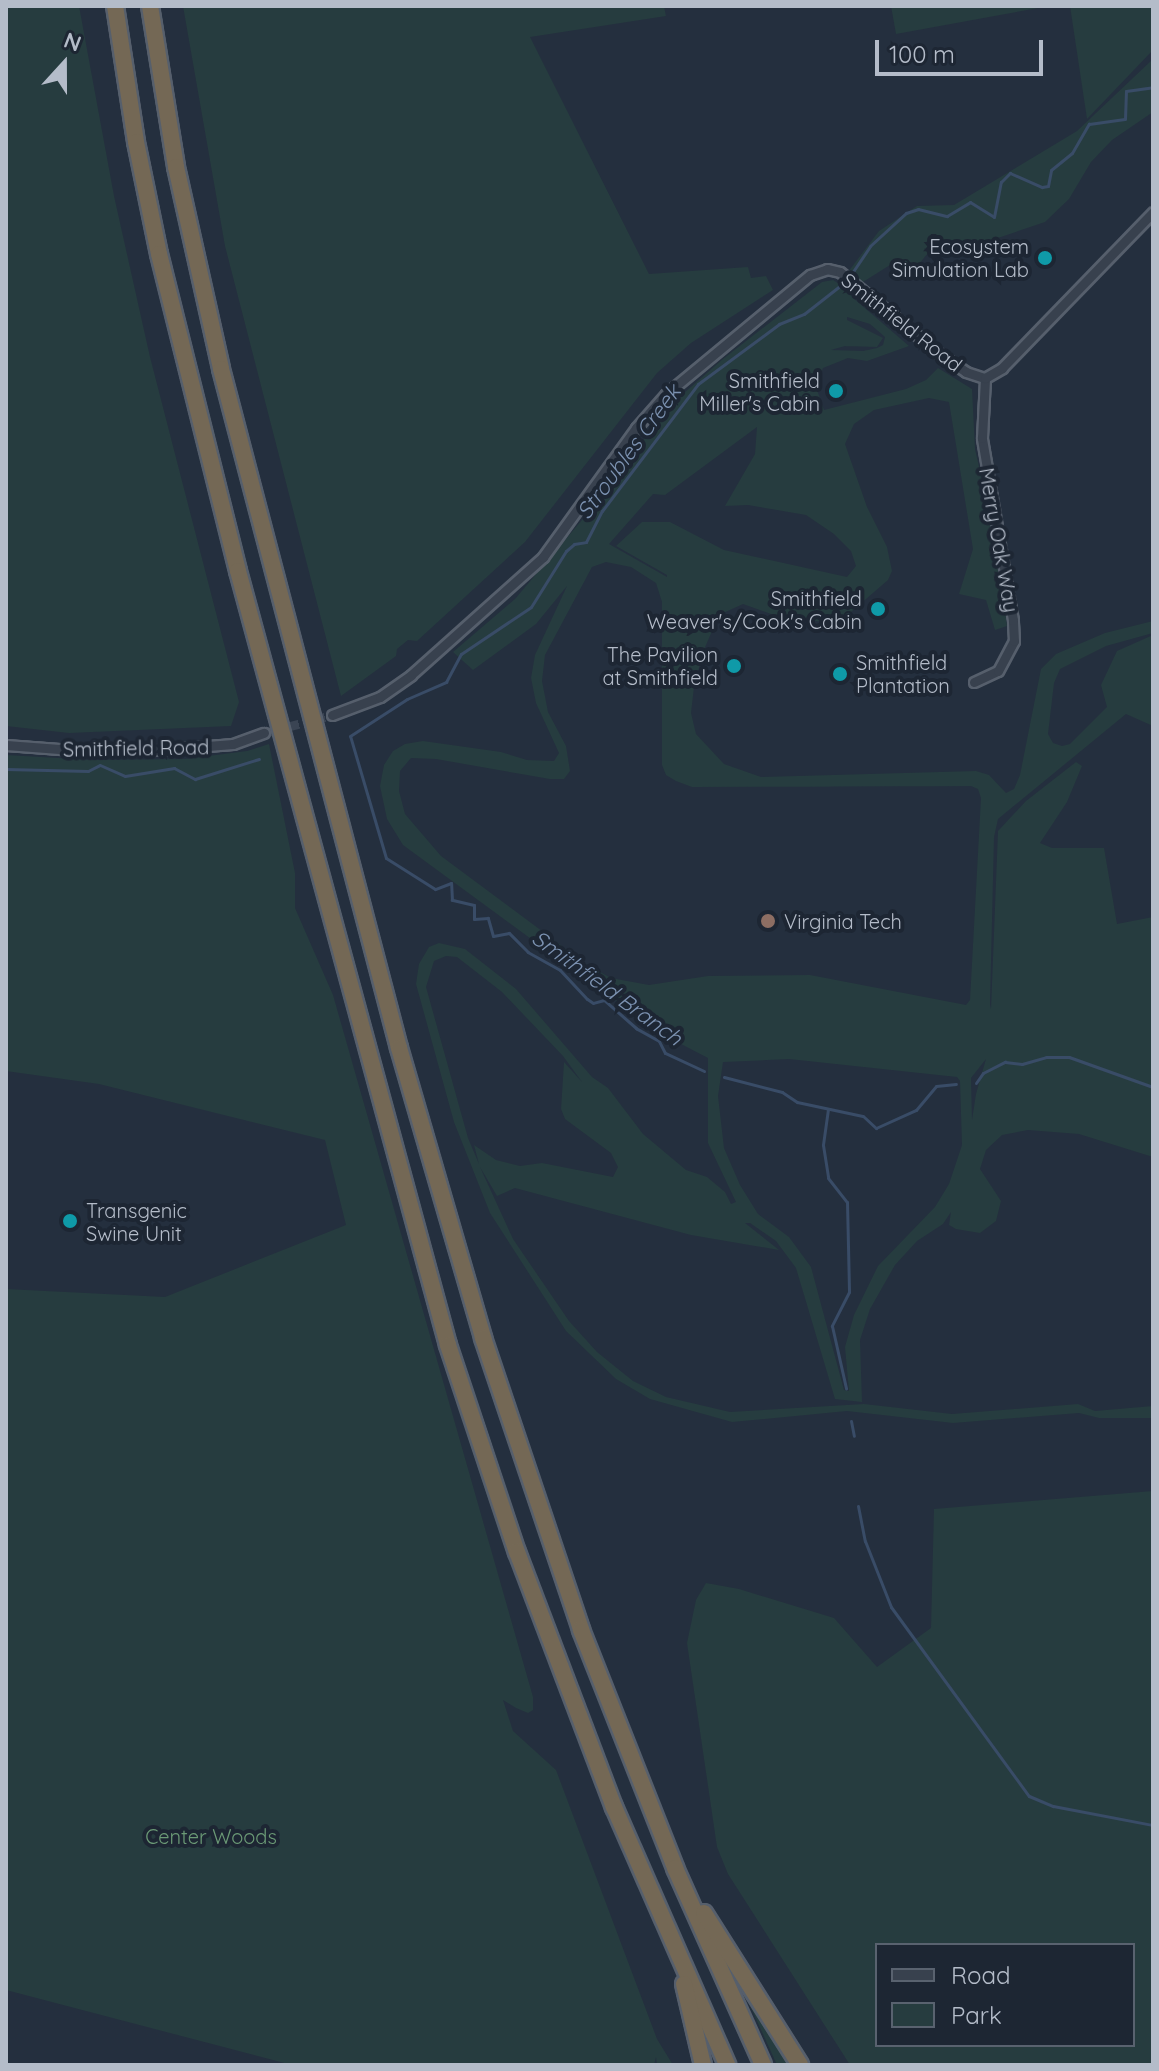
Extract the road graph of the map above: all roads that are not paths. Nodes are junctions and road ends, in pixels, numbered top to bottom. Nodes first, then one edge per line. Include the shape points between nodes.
1 (115, 6) edge
2 (150, 6) edge
3 (1153, 212) edge
4 (985, 378) junction
5 (974, 682) dead end
6 (332, 715) tunnel mouth
7 (264, 733) tunnel mouth
8 (6, 745) edge
9 (675, 1868) junction
10 (681, 1967) junction
11 (703, 2065) edge
12 (727, 2065) edge
13 (763, 2065) edge
14 (800, 2065) edge

1 - 10 highway via 159,254 238,571 425,1265 517,1552
2 - 9 highway via 196,266 399,1048 533,1494
3 - 4 street, Smithfield Road via 1002,368
4 - 5 street, Merry Oak Way via 982,438 1014,641 998,671
4 - 6 street, Smithfield Road via 941,355 840,272 827,269 810,275 666,394 543,557 411,675 380,697
7 - 8 street, Smithfield Road via 233,744 171,749 86,751
9 - 13 highway
9 - 14 highway
10 - 11 highway
10 - 12 highway

